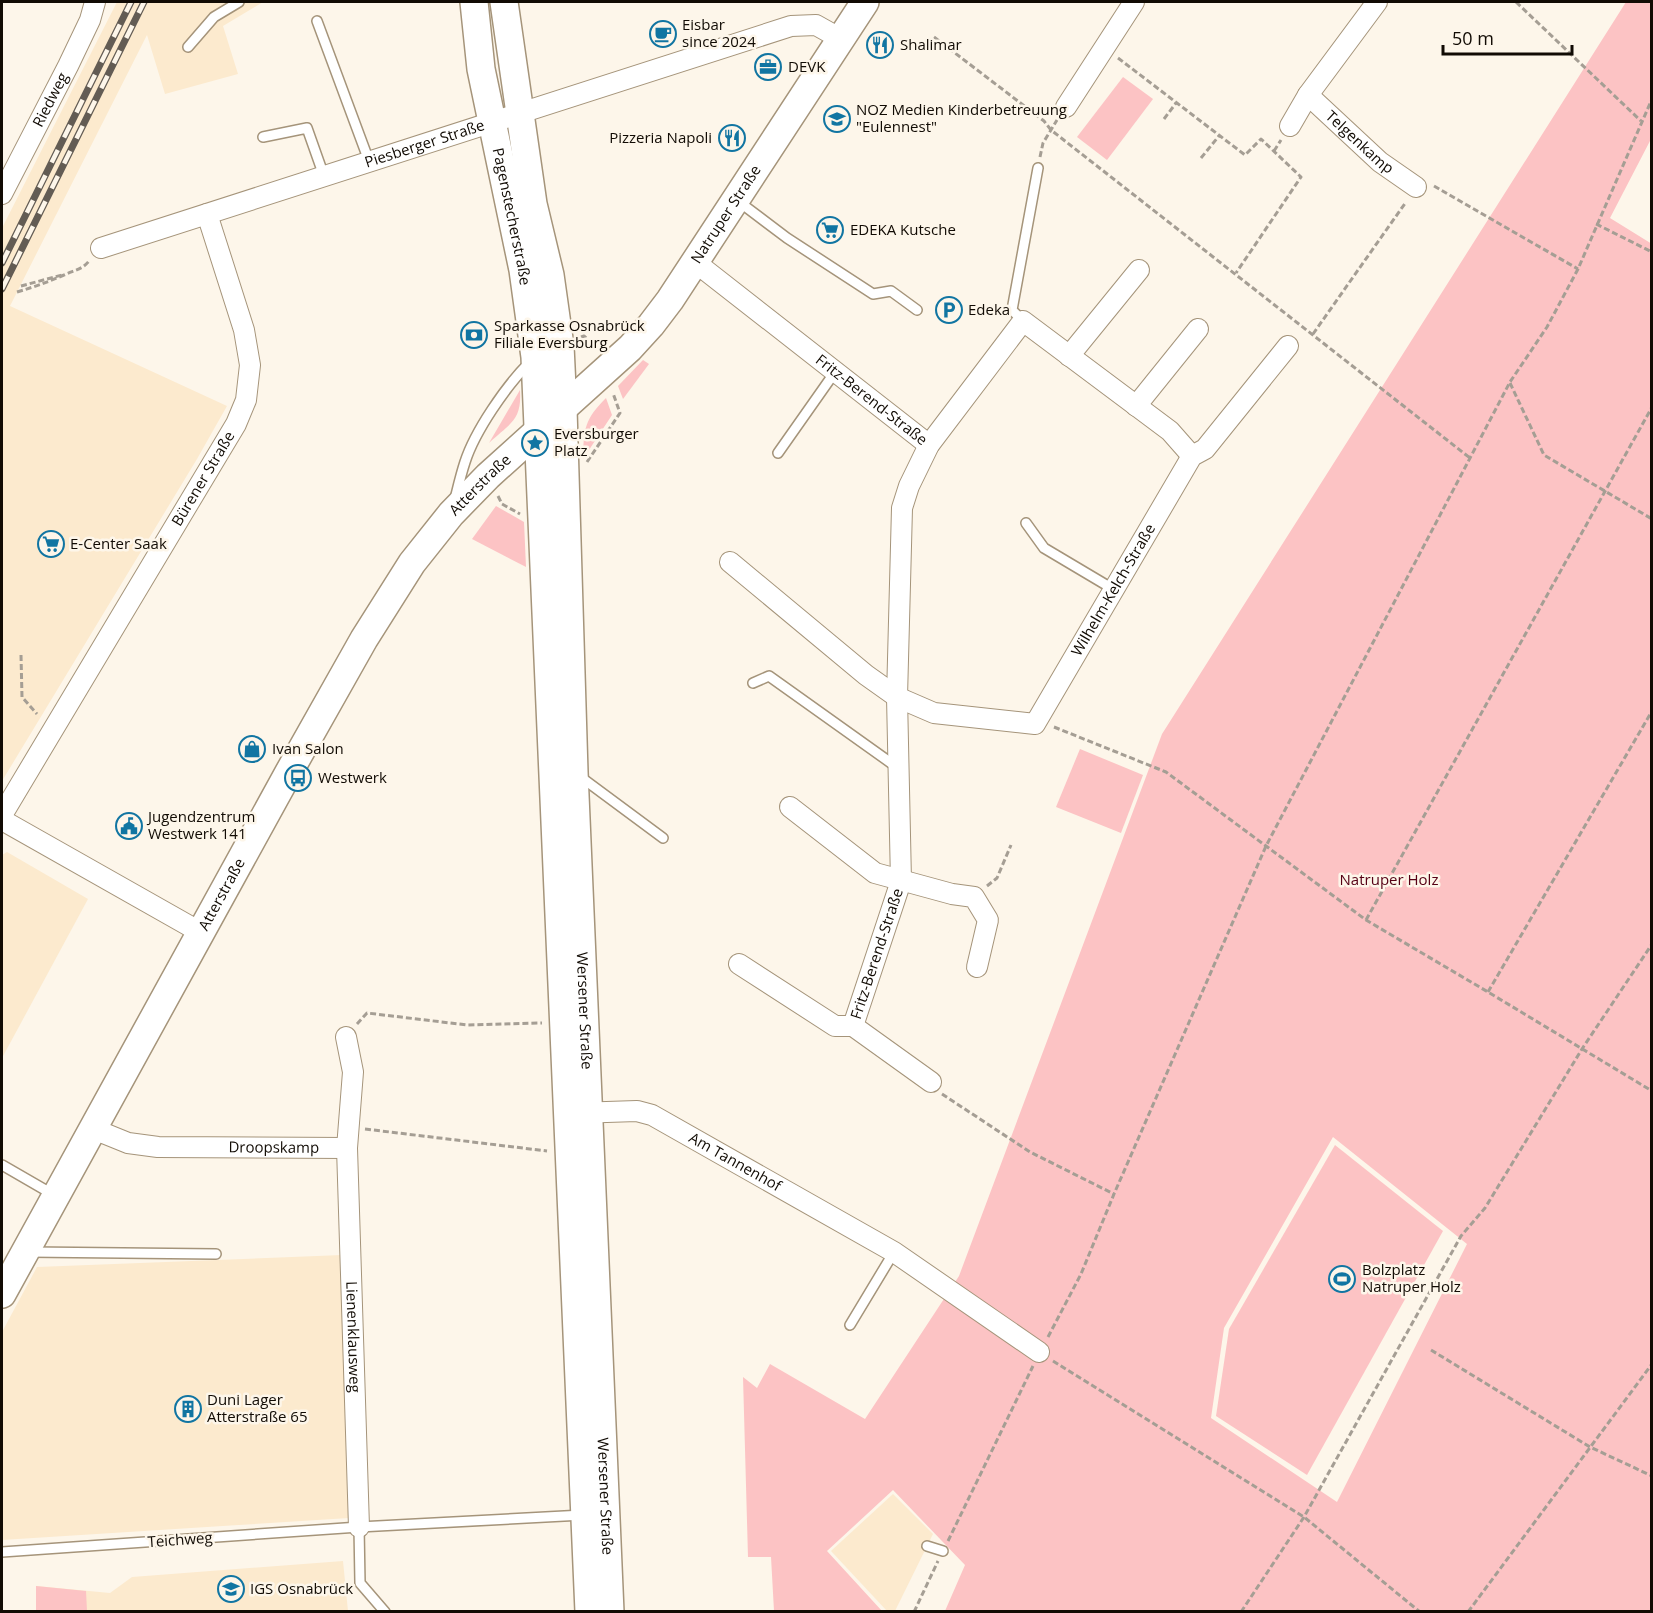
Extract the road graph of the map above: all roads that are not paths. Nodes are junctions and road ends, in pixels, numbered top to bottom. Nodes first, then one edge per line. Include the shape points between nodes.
1 (95, 2) edge
2 (239, 2) edge
3 (474, 2) edge
4 (504, 2) edge
5 (865, 2) edge
6 (1134, 2) edge
7 (1377, 2) edge
8 (317, 21) dead end
9 (841, 39) junction
10 (188, 47) dead end
11 (1308, 95) junction
12 (1066, 107) road end
13 (520, 113) junction
14 (492, 122) junction
15 (1290, 126) dead end
16 (263, 137) dead end
17 (369, 161) junction
18 (1038, 168) road end
19 (324, 176) junction
20 (1416, 187) road end
21 (2, 194) edge
22 (736, 200) junction
23 (207, 214) junction
24 (101, 248) road end
25 (695, 262) junction
26 (1139, 270) dead end
27 (917, 310) dead end
28 (1023, 321) junction
29 (1198, 330) dead end
30 (1288, 346) dead end
31 (1069, 356) junction
32 (535, 357) junction
33 (835, 372) junction
34 (1136, 406) junction
35 (563, 409) junction
36 (537, 432) junction
37 (929, 445) junction
38 (778, 453) dead end
39 (1192, 456) junction
40 (451, 514) junction
41 (1026, 523) dead end
42 (730, 562) dead end
43 (1113, 589) junction
44 (753, 683) dead end
45 (897, 697) junction
46 (898, 768) junction
47 (574, 772) junction
48 (790, 807) dead end
49 (2, 815) edge
50 (2, 820) edge
51 (663, 838) dead end
52 (901, 881) junction
53 (200, 932) junction
54 (739, 964) dead end
55 (977, 967) dead end
56 (853, 1026) junction
57 (346, 1037) road end
58 (931, 1082) road end
59 (578, 1113) junction
60 (92, 1128) junction
61 (347, 1148) junction
62 (2, 1165) edge
63 (56, 1195) junction
64 (25, 1252) junction
65 (894, 1252) junction
66 (216, 1254) dead end
67 (2, 1294) edge
68 (850, 1325) dead end
69 (1039, 1352) road end
70 (585, 1515) junction
71 (359, 1527) junction
72 (927, 1546) dead end
73 (943, 1551) road end
74 (2, 1552) edge
75 (385, 1611) edge
76 (589, 1611) edge
77 (610, 1611) edge

1 - 21 street, Riedweg via 68,66
2 - 10 lane via 214,17
3 - 14 main road, Pagenstecherstraße via 481,69
4 - 13 main road, Pagenstecherstraße
5 - 9 main road, Natruper Straße
6 - 12 street
7 - 11 street
8 - 17 lane
9 - 13 street, Piesberger Straße via 816,25 791,26
9 - 22 main road, Natruper Straße
11 - 15 street
11 - 20 street, Telgenkamp via 1380,162
13 - 14 street, Piesberger Straße
13 - 35 main road, Pagenstecherstraße via 533,204 556,310
14 - 17 street, Piesberger Straße
14 - 32 main road, Pagenstecherstraße via 523,270
16 - 19 lane via 307,128
17 - 19 street, Piesberger Straße
18 - 28 lane via 1012,310
19 - 23 street, Piesberger Straße
22 - 25 main road, Natruper Straße
22 - 27 lane via 873,294 891,291
23 - 24 street, Piesberger Straße
23 - 49 street, Bürener Straße via 244,330 250,365 246,400 236,424
25 - 33 street, Fritz-Berend-Straße
25 - 35 main road, Natruper Straße via 651,325
26 - 31 street
28 - 31 street
28 - 37 street
29 - 34 street
30 - 39 street, Wilhelm-Kelch-Straße via 1204,449
31 - 34 street
32 - 36 main road, Pagenstecherstraße
32 - 40 lane via 510,383 473,444
33 - 37 street, Fritz-Berend-Straße
33 - 38 lane
34 - 39 street via 1170,431
35 - 36 main road
35 - 47 main road, Wersener Straße
36 - 40 main road, Atterstraße
36 - 59 main road, Wersener Straße via 564,1022
37 - 45 street, Fritz-Berend-Straße via 902,508
39 - 43 street, Wilhelm-Kelch-Straße
40 - 53 main road, Atterstraße via 412,563 364,639
41 - 43 lane via 1044,548
42 - 45 street
43 - 45 street, Wilhelm-Kelch-Straße via 1035,724 934,713
44 - 46 lane via 769,676
45 - 46 street, Fritz-Berend-Straße
46 - 52 street, Fritz-Berend-Straße
47 - 51 lane
47 - 59 main road, Wersener Straße
48 - 52 street, Fritz-Berend-Straße via 875,873
50 - 53 street via 45,839
52 - 55 street, Fritz-Berend-Straße via 974,897 988,920
52 - 56 street, Fritz-Berend-Straße
53 - 60 main road, Atterstraße
54 - 56 street, Fritz-Berend-Straße via 835,1026
56 - 58 street, Fritz-Berend-Straße
57 - 61 street via 353,1071
59 - 65 street, Am Tannenhof via 637,1111 652,1115
59 - 70 main road, Wersener Straße via 569,1153
59 - 77 main road, Wersener Straße
60 - 61 street, Droopskamp via 128,1143 158,1147
60 - 63 main road, Atterstraße
61 - 71 street, Lienenklausweg
62 - 63 lane
63 - 64 main road, Atterstraße
64 - 66 lane
64 - 67 main road, Atterstraße
65 - 68 lane
65 - 69 street, Am Tannenhof
70 - 71 lane, Teichweg
70 - 76 main road, Wersener Straße
71 - 74 lane, Teichweg
71 - 75 lane via 360,1583
72 - 73 lane

